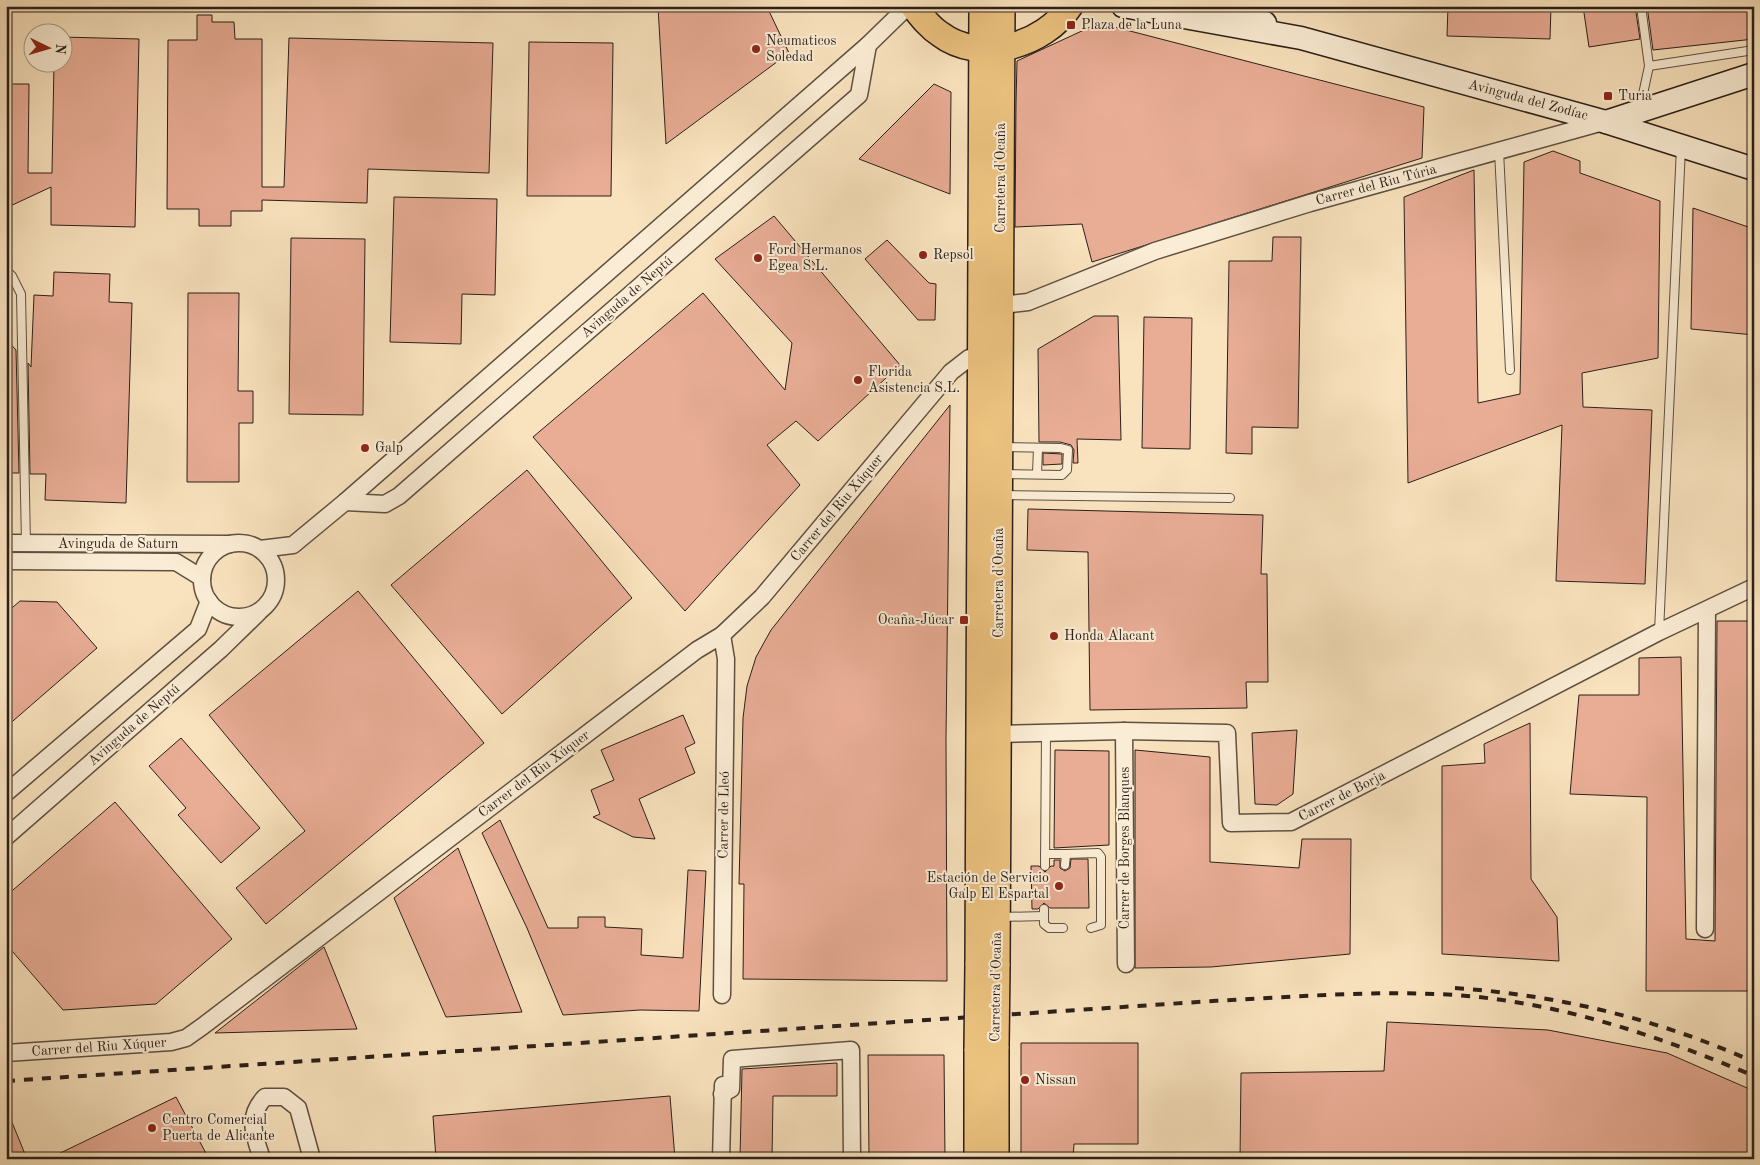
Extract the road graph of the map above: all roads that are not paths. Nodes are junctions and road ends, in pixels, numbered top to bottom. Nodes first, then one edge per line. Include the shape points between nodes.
1 (908, 6) edge
2 (913, 6) edge
3 (982, 6) edge
4 (1002, 6) edge
5 (1123, 6) edge
6 (1222, 6) edge
7 (1641, 6) edge
8 (1072, 7) edge
9 (1301, 38) junction
10 (868, 45) junction
11 (992, 48) junction
12 (1754, 50) edge
13 (1649, 66) junction
14 (1754, 74) edge
15 (1640, 111) junction
16 (1606, 122) junction
17 (1682, 145) junction
18 (1499, 151) junction
19 (1754, 169) edge
20 (6, 270) edge
21 (1001, 305) junction
22 (981, 358) junction
23 (1510, 370) dead end
24 (1000, 447) junction
25 (1038, 448) junction
26 (1037, 474) junction
27 (1000, 485) junction
28 (1230, 498) dead end
29 (345, 502) junction
30 (6, 543) edge
31 (26, 544) junction
32 (230, 544) junction
33 (260, 549) junction
34 (6, 561) edge
35 (202, 578) junction
36 (1754, 586) edge
37 (209, 601) junction
38 (1706, 611) junction
39 (259, 612) junction
40 (1659, 632) junction
41 (722, 635) junction
42 (1124, 731) junction
43 (1046, 733) junction
44 (998, 734) junction
45 (979, 751) junction
46 (6, 793) edge
47 (6, 837) edge
48 (1045, 854) junction
49 (1066, 854) junction
50 (1066, 865) dead end
51 (1045, 866) dead end
52 (997, 918) junction
53 (1063, 928) dead end
54 (1091, 928) dead end
55 (1705, 929) dead end
56 (1126, 964) dead end
57 (987, 965) junction
58 (722, 995) dead end
59 (986, 1048) junction
60 (6, 1053) edge
61 (262, 1159) edge
62 (312, 1159) edge
63 (721, 1159) edge
64 (852, 1159) edge
65 (977, 1159) edge
66 (996, 1159) edge

1 - 10 street
2 - 11 main road via 940,35 956,44
3 - 11 main road, Carretera d'Ocaña
4 - 11 main road, Carretera d'Ocaña
5 - 9 street, Avinguda del Zodíac
6 - 9 street, Avinguda del Zodíac
7 - 13 lane
8 - 11 main road via 1043,34 1022,44
9 - 16 street, Avinguda del Zodíac
10 - 29 street
10 - 29 street, Avinguda de Neptú via 859,95 399,496 385,504
11 - 21 main road, Carretera d'Ocaña
11 - 22 main road, Carretera d'Ocaña
12 - 13 lane
13 - 15 lane
14 - 15 street, Carrer del Riu Túria
15 - 16 street, Carrer del Riu Túria
16 - 17 street, Avinguda del Zodíac
16 - 18 street, Carrer del Riu Túria
17 - 19 street, Avinguda del Zodíac
17 - 40 lane
18 - 21 street, Carrer del Riu Túria via 1156,251 1028,302
18 - 23 lane
20 - 31 lane via 21,294
21 - 24 main road, Carretera d'Ocaña
22 - 41 street, Carrer del Riu Xúquer via 969,358 951,372 762,597
22 - 45 main road, Carretera d'Ocaña
24 - 25 lane
24 - 27 main road, Carretera d'Ocaña
25 - 26 lane
25 - 26 lane via 1068,450 1067,470 1062,475
26 - 27 lane
27 - 28 lane
27 - 44 main road, Carretera d'Ocaña
29 - 33 street via 293,545
30 - 31 street, Avinguda de Saturn
31 - 32 street, Avinguda de Saturn
32 - 33 street via 251,544
32 - 35 street via 211,556
33 - 39 street via 275,568 276,581 271,598
34 - 35 street, Avinguda de Saturn via 176,562
35 - 37 street
36 - 38 street, Carrer de Borja
37 - 39 street via 222,613 231,616
37 - 46 street via 198,629
38 - 40 street, Carrer de Borja
38 - 55 street
39 - 47 street, Avinguda de Neptú
40 - 42 street, Carrer de Borja via 1291,822 1232,823 1227,733
41 - 58 street, Carrer de Lleó via 726,659
41 - 60 street, Carrer del Riu Xúquer via 696,650 186,1038 171,1042
42 - 43 street, Carrer de Borja
42 - 56 street, Carrer de Borges Blanques
43 - 44 street, Carrer de Borja
43 - 48 lane
44 - 45 street
44 - 52 main road, Carretera d'Ocaña
45 - 57 main road, Carretera d'Ocaña
48 - 49 lane
48 - 51 lane
49 - 50 lane
49 - 54 lane via 1098,853 1101,857 1101,925
52 - 53 lane via 1044,912 1044,924 1049,928
52 - 57 main road, Carretera d'Ocaña
57 - 59 main road, Carretera d'Ocaña, bridge
59 - 65 main road, Carretera d'Ocaña
59 - 66 main road, Carretera d'Ocaña
61 - 62 street via 252,1121 256,1106 265,1097 284,1097 298,1108
63 - 64 street via 722,1089 731,1089 732,1059 851,1050

